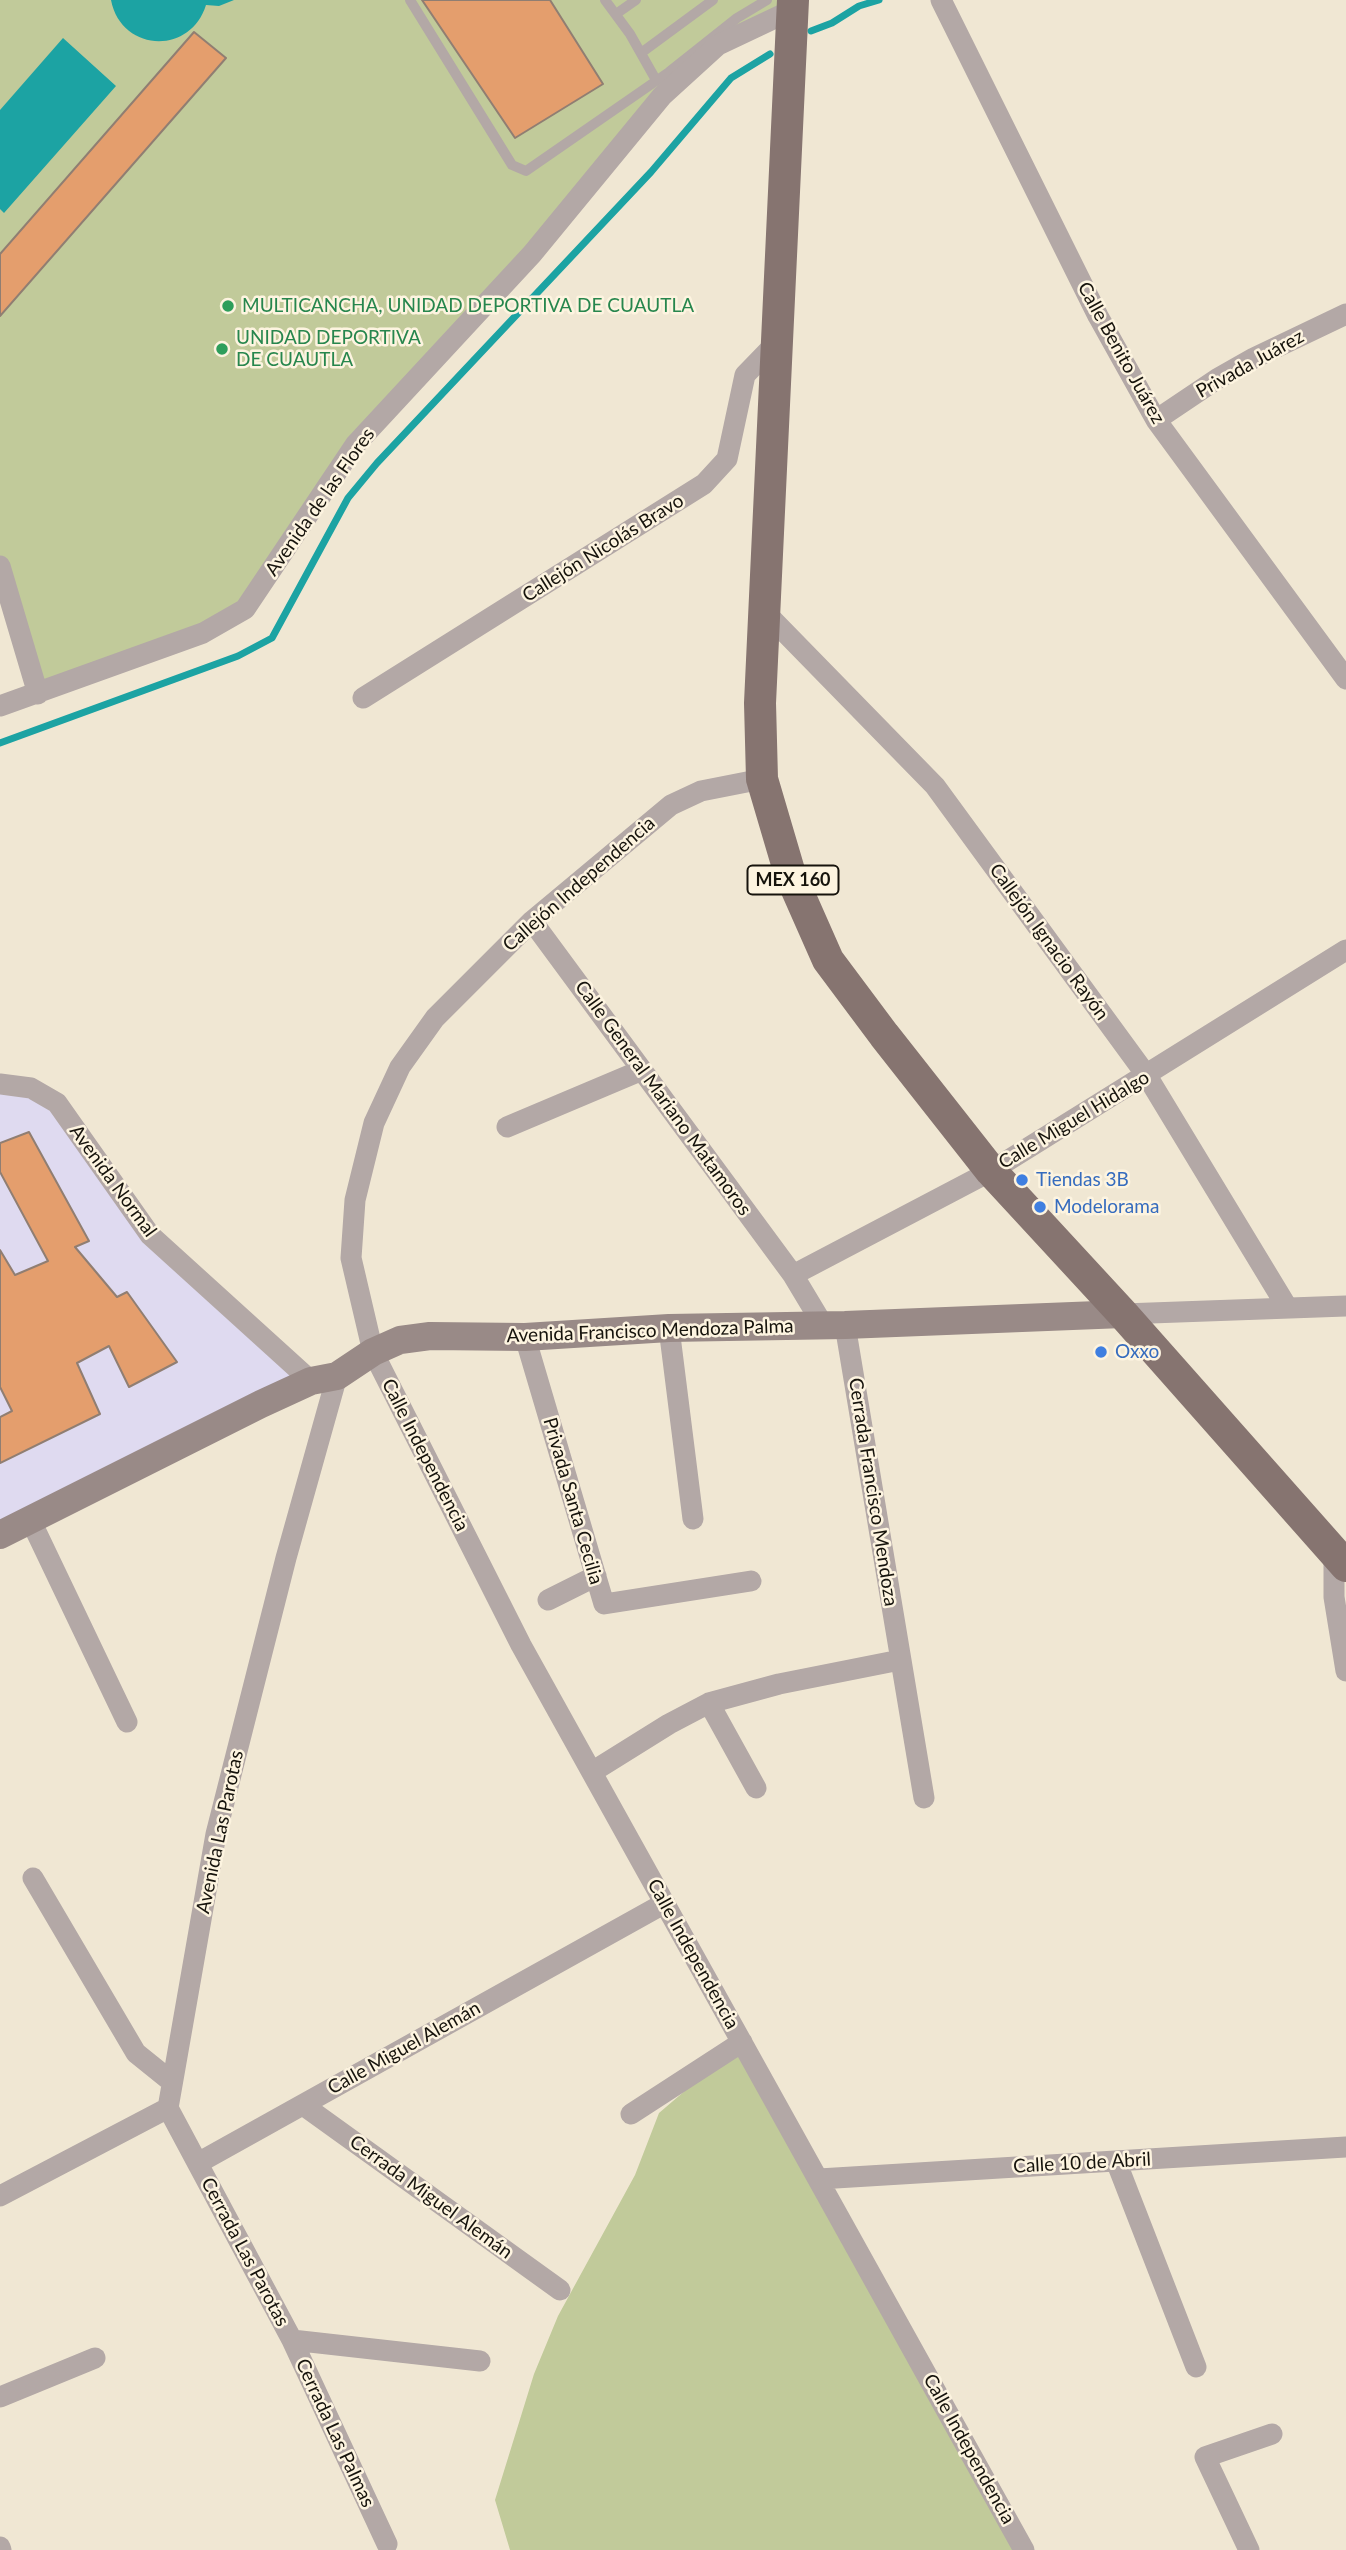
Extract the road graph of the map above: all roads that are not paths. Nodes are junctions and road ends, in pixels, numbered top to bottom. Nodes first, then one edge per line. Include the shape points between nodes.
1 (410, 0) edge
2 (605, 0) edge
3 (636, 0) edge
4 (713, 0) edge
5 (941, 0) edge
6 (784, 3) edge
7 (615, 14) junction
8 (641, 53) junction
9 (656, 80) junction
10 (1346, 314) edge
11 (775, 344) junction
12 (1156, 420) junction
13 (0, 566) edge
14 (765, 612) junction
15 (1346, 679) edge
16 (38, 694) junction
17 (363, 698) dead end
18 (0, 706) edge
19 (762, 779) junction
20 (532, 921) junction
21 (1346, 950) edge
22 (642, 1070) junction
23 (1147, 1076) junction
24 (0, 1084) edge
25 (507, 1127) dead end
26 (991, 1171) junction
27 (793, 1275) junction
28 (1346, 1306) edge
29 (1287, 1307) junction
30 (1123, 1314) junction
31 (834, 1325) junction
32 (669, 1328) junction
33 (525, 1337) junction
34 (373, 1352) junction
35 (324, 1379) junction
36 (30, 1519) junction
37 (693, 1519) dead end
38 (0, 1535) edge
39 (1340, 1559) edge
40 (596, 1576) junction
41 (751, 1581) dead end
42 (548, 1600) dead end
43 (900, 1660) junction
44 (1346, 1671) edge
45 (709, 1703) junction
46 (128, 1722) dead end
47 (592, 1772) junction
48 (756, 1788) dead end
49 (924, 1798) dead end
50 (33, 1878) dead end
51 (665, 1903) junction
52 (742, 2042) junction
53 (172, 2082) junction
54 (303, 2105) junction
55 (169, 2108) junction
56 (631, 2114) dead end
57 (1346, 2147) edge
58 (1115, 2161) junction
59 (198, 2163) junction
60 (819, 2179) junction
61 (0, 2196) edge
62 (560, 2290) dead end
63 (292, 2340) junction
64 (95, 2358) dead end
65 (480, 2361) dead end
66 (1196, 2367) dead end
67 (0, 2397) edge
68 (1272, 2434) dead end
69 (387, 2544) dead end
70 (1024, 2550) edge
71 (1249, 2550) edge

1 - 9 lane via 512,165 526,170
2 - 7 lane
3 - 7 lane
4 - 8 lane
5 - 12 street, Calle Benito Juárez via 1098,316
6 - 9 lane via 737,18
6 - 11 main road, MEX 160
6 - 16 street, Avenida de las Flores via 719,45 662,96 532,254 355,445 245,609 203,634
7 - 8 lane
8 - 9 lane
10 - 12 street, Privada Juárez via 1254,358
11 - 14 main road, MEX 160
11 - 17 street, Callejón Nicolás Bravo via 745,375 727,459 704,485
12 - 15 street, Calle Benito Juárez
13 - 16 street
14 - 19 main road, MEX 160
14 - 23 street, Callejón Ignacio Rayón via 935,786
16 - 18 street, Avenida de las Flores
19 - 20 street, Callejón Independencia via 701,791 671,805
19 - 26 main road, MEX 160 via 790,874 828,960
20 - 22 street, Calle General Mariano Matamoros
20 - 34 street, Callejón Independencia via 435,1018 400,1066 374,1124 355,1200 351,1258
21 - 23 street, Calle Miguel Hidalgo
22 - 25 street
22 - 27 street, Calle General Mariano Matamoros
23 - 26 street, Calle Miguel Hidalgo
23 - 29 street, Callejón Ignacio Rayón
24 - 35 street, Avenida Normal via 31,1088 57,1103 150,1236
26 - 27 street, Calle Miguel Hidalgo
26 - 30 main road, MEX 160
27 - 31 street, Calle General Mariano Matamoros
28 - 29 street, Avenida Francisco Mendoza Palma
29 - 30 street, Avenida Francisco Mendoza Palma
30 - 31 street, Avenida Francisco Mendoza Palma
30 - 39 main road, MEX 160
31 - 32 street, Avenida Francisco Mendoza Palma
31 - 43 street, Cerrada Francisco Mendoza
32 - 33 street, Avenida Francisco Mendoza Palma
32 - 37 street
33 - 34 street, Avenida Francisco Mendoza Palma via 430,1336 400,1340
33 - 40 street, Privada Santa Cecilia
34 - 35 street, Avenida Francisco Mendoza Palma
34 - 47 street, Calle Independencia via 521,1645
35 - 36 street, Avenida Francisco Mendoza Palma
35 - 53 street, Avenida Las Parotas via 286,1558 216,1834
36 - 38 street, Avenida Francisco Mendoza Palma
36 - 46 street
39 - 44 street via 1334,1597
40 - 41 street, Privada Santa Cecilia via 604,1604
40 - 42 street
43 - 45 street
43 - 49 street, Cerrada Francisco Mendoza
45 - 47 street
45 - 48 street
47 - 51 street, Calle Independencia
50 - 53 street via 136,2053
51 - 52 street, Calle Independencia
51 - 54 street, Calle Miguel Alemán
52 - 56 street
52 - 60 street, Calle Independencia
53 - 55 street, Avenida Las Parotas
54 - 59 street, Calle Miguel Alemán
54 - 62 street, Cerrada Miguel Alemán
55 - 59 street
55 - 61 street
57 - 58 street, Calle 10 de Abril
58 - 60 street, Calle 10 de Abril
58 - 66 street
59 - 63 street, Cerrada Las Parotas
60 - 70 street, Calle Independencia
63 - 65 street, Cerrada Las Palmas
63 - 69 street, Cerrada Las Palmas
64 - 67 street
68 - 71 street via 1205,2457

